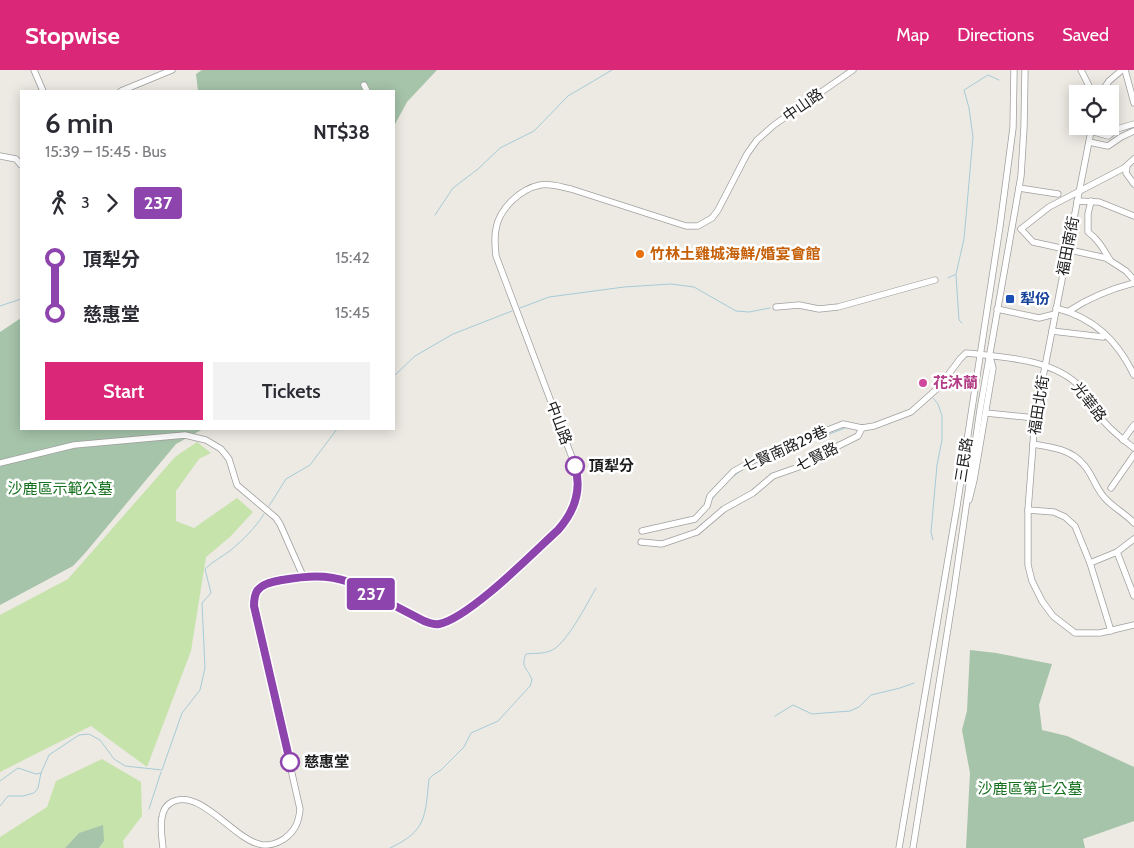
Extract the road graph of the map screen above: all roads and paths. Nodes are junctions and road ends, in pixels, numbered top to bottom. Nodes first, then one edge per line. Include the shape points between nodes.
1 (34, 70) edge
2 (172, 70) edge
3 (853, 70) edge
4 (1014, 70) edge
5 (1025, 70) edge
6 (1082, 70) edge
7 (1123, 70) edge
8 (364, 85) dead end
9 (1089, 85) edge
10 (1106, 85) edge
11 (42, 90) edge
12 (123, 90) edge
13 (366, 90) edge
14 (1025, 97) junction
15 (1013, 98) junction
16 (1134, 103) edge
17 (1134, 124) edge
18 (1119, 128) edge
19 (1134, 132) edge
20 (1091, 135) edge
21 (1089, 142) junction
22 (0, 156) edge
23 (1134, 159) edge
24 (20, 164) edge
25 (1127, 166) junction
26 (1134, 184) edge
27 (1019, 188) junction
28 (1079, 191) junction
29 (1058, 194) dead end
30 (1077, 201) junction
31 (1091, 201) junction
32 (1134, 216) edge
33 (1000, 226) junction
34 (1011, 227) junction
35 (1021, 229) junction
36 (1068, 250) junction
37 (1110, 260) junction
38 (935, 280) dead end
39 (1134, 281) edge
40 (776, 307) dead end
41 (997, 310) junction
42 (1056, 311) junction
43 (1069, 311) junction
44 (1052, 331) junction
45 (1103, 338) dead end
46 (980, 354) junction
47 (990, 354) junction
48 (1045, 366) junction
49 (1134, 375) edge
50 (986, 413) junction
51 (1036, 418) junction
52 (1134, 424) edge
53 (862, 428) junction
54 (1122, 440) junction
55 (1033, 444) junction
56 (1134, 448) edge
57 (1134, 456) edge
58 (0, 463) edge
59 (1111, 488) dead end
60 (1028, 510) junction
61 (965, 519) junction
62 (1134, 522) edge
63 (642, 531) dead end
64 (1134, 539) edge
65 (641, 542) dead end
66 (1117, 552) junction
67 (1090, 563) junction
68 (303, 576) junction
69 (943, 589) junction
70 (954, 590) junction
71 (1134, 596) edge
72 (1134, 625) edge
73 (1111, 631) junction
74 (163, 848) edge
75 (899, 848) edge
76 (913, 848) edge

1 - 11 street
2 - 12 street
3 - 68 street, 中山路 via 757,140 732,179 718,210 704,224 686,226 570,189 542,185 522,193 500,214 495,235 496,256 576,468 576,500 565,522 554,534 487,595 452,619 438,624 424,621 349,582 325,576
4 - 15 street, 三民路
5 - 14 street, 三民路
6 - 9 street
7 - 10 street
7 - 16 street
8 - 13 street
14 - 15 street
14 - 27 street, 三民路
15 - 33 street, 三民路 via 1013,128
17 - 18 street
19 - 21 street via 1121,136 1108,146
20 - 21 street, 福田南街
21 - 28 street, 福田南街
22 - 24 street via 16,159
23 - 25 street
25 - 26 street via 1126,173
25 - 28 street
27 - 29 street
27 - 34 street, 三民路
28 - 30 street, 福田南街
28 - 35 street via 1049,207
30 - 31 street
30 - 36 street, 福田南街
31 - 32 street
31 - 37 street via 1088,232
33 - 34 street
33 - 46 street, 三民路
34 - 35 street
34 - 41 street, 三民路
35 - 36 street via 1033,242
36 - 37 street
36 - 42 street, 福田南街
37 - 39 street
38 - 40 street via 838,307
39 - 43 street via 1082,302
41 - 42 street via 1039,318
41 - 47 street, 三民路
42 - 43 street
42 - 44 street, 福田南街
43 - 49 street via 1110,338 1126,358
44 - 45 street
44 - 48 street, 福田南街
46 - 47 street, 光華路
46 - 53 street, 七賢路 via 966,353 939,387 911,412
46 - 69 street, 三民路
47 - 48 street, 光華路
47 - 50 street, 三民路 via 993,368
47 - 61 street, 三民路
48 - 51 street, 福田北街
48 - 54 street, 光華路 via 1072,379 1104,422
50 - 51 street
50 - 61 street, 三民路
51 - 55 street, 福田北街
52 - 54 street
53 - 63 street, 七賢南路29巷 via 843,424 764,455 734,472 710,496 695,519
53 - 65 street, 七賢路 via 858,436 810,463 772,476 697,532 662,544
54 - 56 street, 光華路
55 - 60 street, 福田北街
55 - 62 street, 福田北街 via 1053,447 1084,464 1105,500
57 - 59 street
58 - 68 street via 74,445 185,434 206,440 221,449 229,459 237,485 276,518
60 - 67 street via 1054,512 1065,517 1075,526
60 - 73 street, 福田北街 via 1028,564 1042,601 1053,616 1075,632
61 - 70 street, 三民路
64 - 66 street
66 - 67 street
66 - 71 street
67 - 73 street
68 - 74 street, 中山路 via 271,582 254,597 300,810 296,827 273,845 257,844 201,805 177,800 163,811
69 - 70 street
69 - 75 street, 三民路
70 - 76 street, 三民路
72 - 73 street, 福田北街

